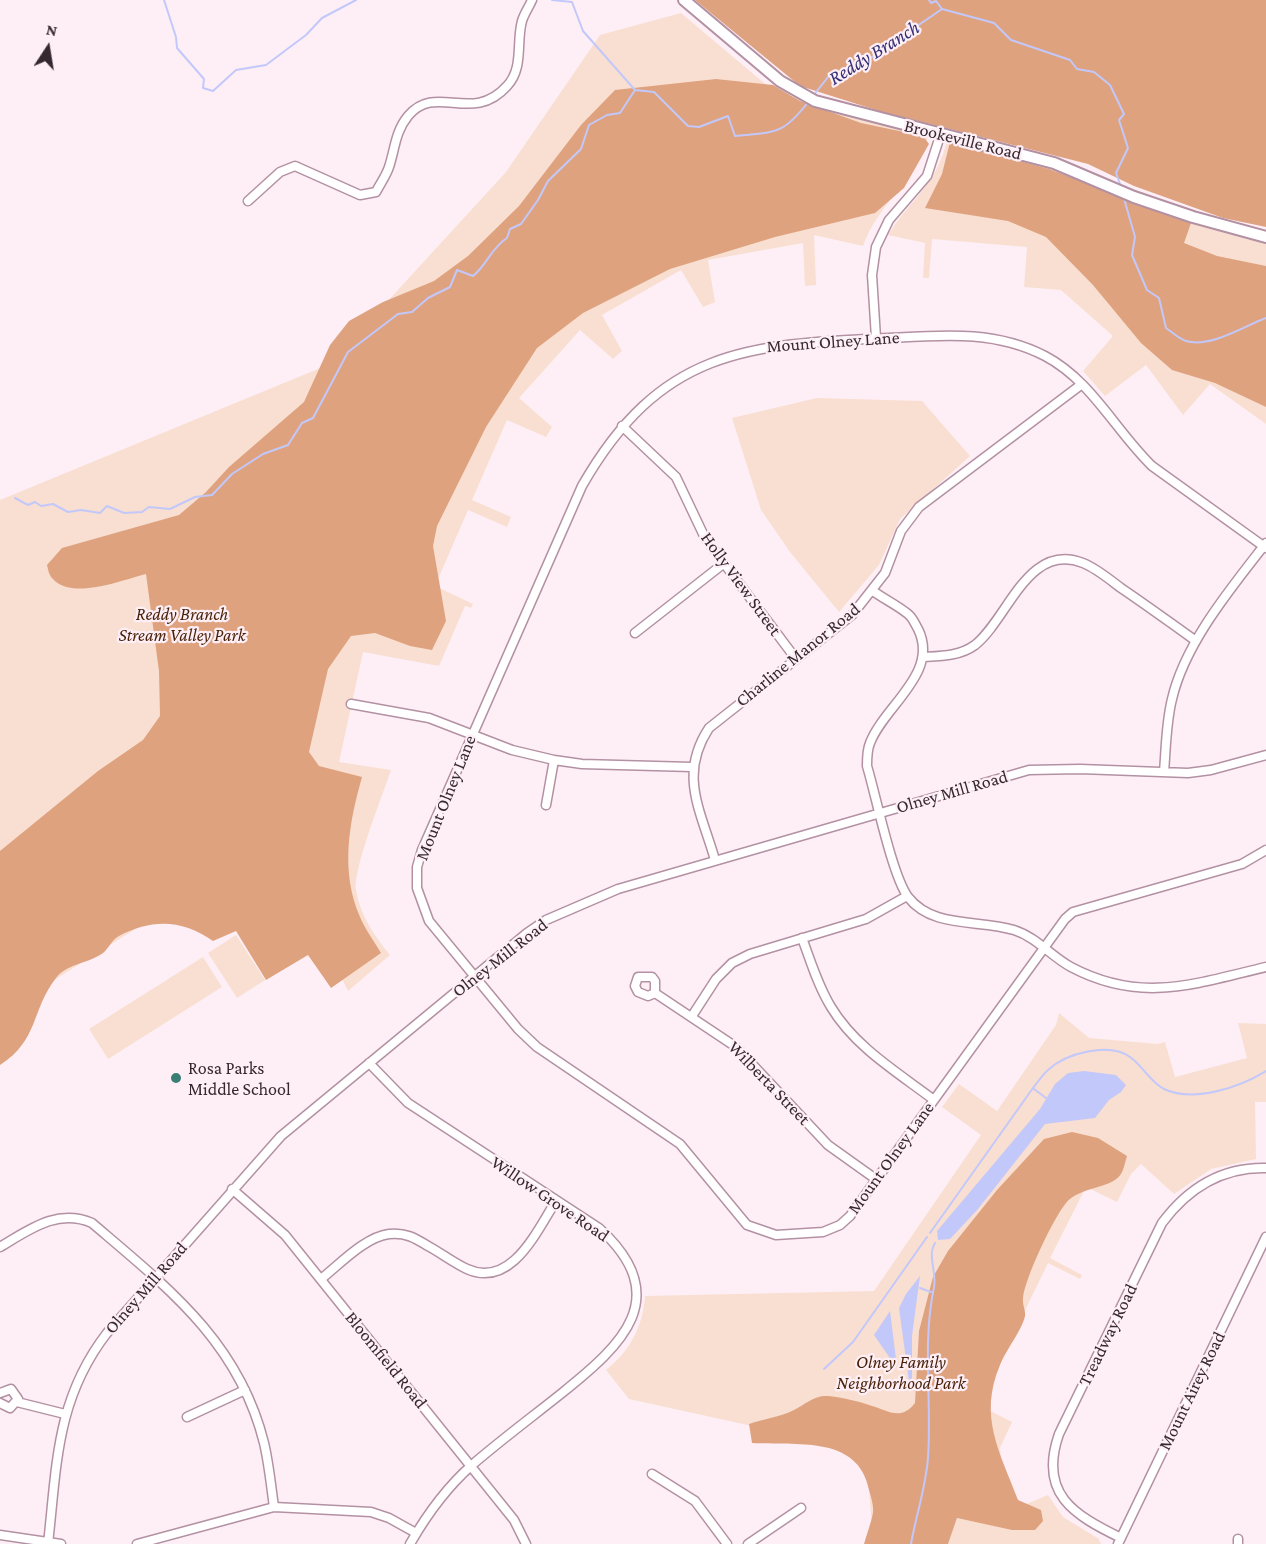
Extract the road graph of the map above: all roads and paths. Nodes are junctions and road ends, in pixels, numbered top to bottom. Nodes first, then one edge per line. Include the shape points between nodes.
1 (532, 0) edge
2 (684, 0) edge
3 (941, 134) junction
4 (248, 201) dead end
5 (1266, 237) edge
6 (876, 338) junction
7 (1082, 384) junction
8 (622, 426) junction
9 (1265, 545) edge
10 (723, 564) junction
11 (873, 591) junction
12 (635, 633) dead end
13 (1196, 641) junction
14 (923, 657) junction
15 (796, 659) junction
16 (351, 704) dead end
17 (472, 734) junction
18 (1266, 755) edge
19 (554, 760) junction
20 (692, 767) junction
21 (1164, 772) junction
22 (546, 805) dead end
23 (880, 812) junction
24 (1266, 850) edge
25 (715, 860) junction
26 (907, 896) junction
27 (802, 938) junction
28 (1044, 948) junction
29 (1266, 967) edge
30 (474, 976) junction
31 (655, 993) dead end
32 (692, 1016) junction
33 (369, 1063) junction
34 (934, 1100) junction
35 (1266, 1168) edge
36 (877, 1180) junction
37 (232, 1189) junction
38 (556, 1201) junction
39 (1266, 1238) edge
40 (0, 1247) edge
41 (156, 1277) junction
42 (321, 1279) junction
43 (245, 1389) junction
44 (0, 1393) edge
45 (17, 1402) junction
46 (0, 1403) edge
47 (65, 1414) junction
48 (187, 1417) dead end
49 (471, 1466) junction
50 (652, 1474) dead end
51 (274, 1507) junction
52 (801, 1508) dead end
53 (416, 1533) junction
54 (0, 1535) edge
55 (1119, 1541) edge
56 (48, 1543) edge
57 (61, 1544) edge
58 (137, 1544) edge
59 (410, 1544) edge
60 (526, 1544) edge
61 (727, 1544) edge
62 (748, 1544) edge

1 - 4 street via 522,21 517,68 509,85 494,99 480,105 435,101 417,108 401,128 389,167 376,192 360,195 295,166 280,172
2 - 3 street, Brookeville Road via 770,73 815,101
3 - 5 street, Brookeville Road via 1054,163 1134,197
3 - 6 street via 927,176 889,220 876,247 872,275
6 - 7 street, Mount Olney Lane via 955,334 1001,339 1046,356
6 - 8 street, Mount Olney Lane via 788,343 726,356 667,387
7 - 9 street, Mount Olney Lane via 1152,466
7 - 11 street, Charline Manor Road via 919,507 902,531
8 - 10 street, Holly View Street via 676,477 705,538
8 - 17 street, Mount Olney Lane via 601,452 582,486
9 - 13 street
10 - 12 street
10 - 15 street, Holly View Street
11 - 14 street via 913,620 921,636
11 - 15 street, Charline Manor Road via 852,615
13 - 14 street via 1089,566 1063,559 1042,565 1028,576 975,645 952,655
13 - 21 street via 1172,699
14 - 23 street via 915,678 870,743 867,766
15 - 20 street, Charline Manor Road via 709,728 699,743
16 - 17 street via 429,718
17 - 19 street via 512,750
17 - 30 street, Mount Olney Lane via 419,861 417,888 429,921
18 - 21 street, Olney Mill Road via 1211,770
19 - 20 street
19 - 22 street
20 - 25 street, Charline Manor Road via 693,784
21 - 23 street, Olney Mill Road via 1029,770
23 - 25 street, Olney Mill Road
23 - 26 street
24 - 28 street, Mount Olney Lane via 1242,864 1082,908 1065,920
25 - 30 street, Olney Mill Road via 584,902 527,933
26 - 27 street via 866,919
26 - 28 street via 933,917 1013,930
27 - 32 street via 732,963 716,979
27 - 34 street via 821,989 844,1026 871,1053
28 - 29 street via 1069,966 1101,981 1140,989 1172,989
28 - 34 street, Mount Olney Lane
30 - 33 street, Olney Mill Road
30 - 36 street, Mount Olney Lane via 537,1047 680,1144 747,1225 776,1235 824,1232 850,1216
31 - 32 street, Wilberta Street
32 - 36 street, Wilberta Street via 736,1047 828,1145
33 - 37 street, Olney Mill Road via 281,1136
33 - 38 street, Willow Grove Road via 408,1103
34 - 36 street, Mount Olney Lane
35 - 55 street, Treadway Road via 1223,1174 1201,1184 1175,1206 1162,1223 1059,1434 1053,1464 1060,1496 1082,1517
37 - 41 street, Olney Mill Road
37 - 42 street, Bloomfield Road via 285,1235
38 - 42 street via 520,1255 505,1268 490,1272 468,1270 410,1236 387,1234 370,1240
38 - 49 street, Willow Grove Road via 599,1228 623,1253 634,1283 631,1321 621,1340 600,1363
39 - 55 street, Mount Airey Road
40 - 41 street via 43,1222 61,1217 81,1218
41 - 43 street via 206,1327
41 - 47 street, Olney Mill Road via 91,1353
42 - 49 street, Bloomfield Road
43 - 48 street
43 - 51 street via 264,1443
44 - 45 street via 14,1390
45 - 46 street via 10,1408
45 - 47 street
47 - 56 street, Olney Mill Road
49 - 53 street, Willow Grove Road
49 - 60 street, Bloomfield Road via 514,1520
50 - 61 street via 695,1501
51 - 53 street via 371,1512
51 - 58 street
52 - 62 street
53 - 59 street, Willow Grove Road
54 - 56 street
56 - 57 street

